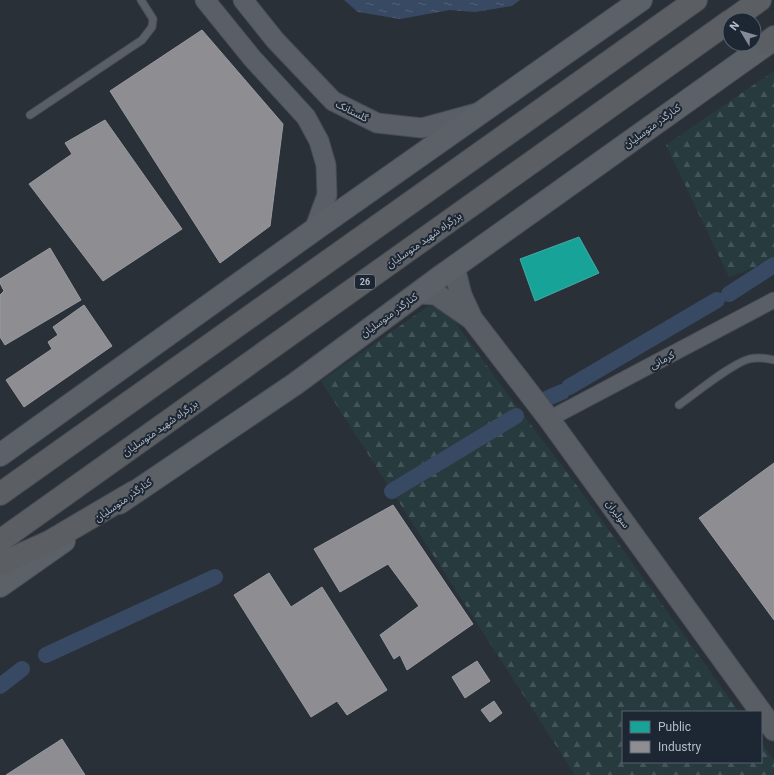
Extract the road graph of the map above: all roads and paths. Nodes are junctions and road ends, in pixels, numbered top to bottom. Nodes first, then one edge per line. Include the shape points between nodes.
1 (141, 0) edge
2 (205, 0) edge
3 (243, 0) edge
4 (641, 0) edge
5 (696, 0) edge
6 (760, 0) edge
7 (743, 12) edge
8 (722, 27) edge
9 (275, 40) junction
10 (772, 40) edge
11 (252, 58) junction
12 (479, 112) junction
13 (30, 116) dead end
14 (314, 230) junction
15 (454, 267) junction
16 (419, 293) junction
17 (774, 300) edge
18 (472, 319) junction
19 (774, 360) edge
20 (679, 406) dead end
21 (549, 419) junction
22 (0, 455) edge
23 (134, 492) junction
24 (0, 494) edge
25 (0, 542) edge
26 (0, 564) edge
27 (0, 586) edge
28 (760, 711) edge
29 (762, 713) edge
30 (774, 730) edge

1 - 13 lane via 153,18 152,27 142,40
2 - 11 street
3 - 9 street, گلستانک
4 - 12 main road
5 - 24 highway
6 - 7 highway, بزرگراه شهید متوسلیان / 26
8 - 25 highway, بزرگراه شهید متوسلیان / 26
9 - 11 street
9 - 12 street, گلستانک via 333,101 377,123 422,128
10 - 15 main road, کنارگذر متوسلیان
11 - 14 street via 306,117 319,141 326,165 327,196
12 - 14 main road
14 - 22 main road
15 - 16 main road, کنارگذر متوسلیان
15 - 18 main road via 461,295
16 - 18 main road via 436,294
16 - 23 main road, کنارگذر متوسلیان via 295,384
17 - 21 street, کرمانی
18 - 21 main road, سولیران
19 - 20 lane via 749,359 731,368
21 - 28 main road, سولیران
23 - 26 highway via 49,542
23 - 27 main road, کنارگذر متوسلیان
29 - 30 main road, سولیران

